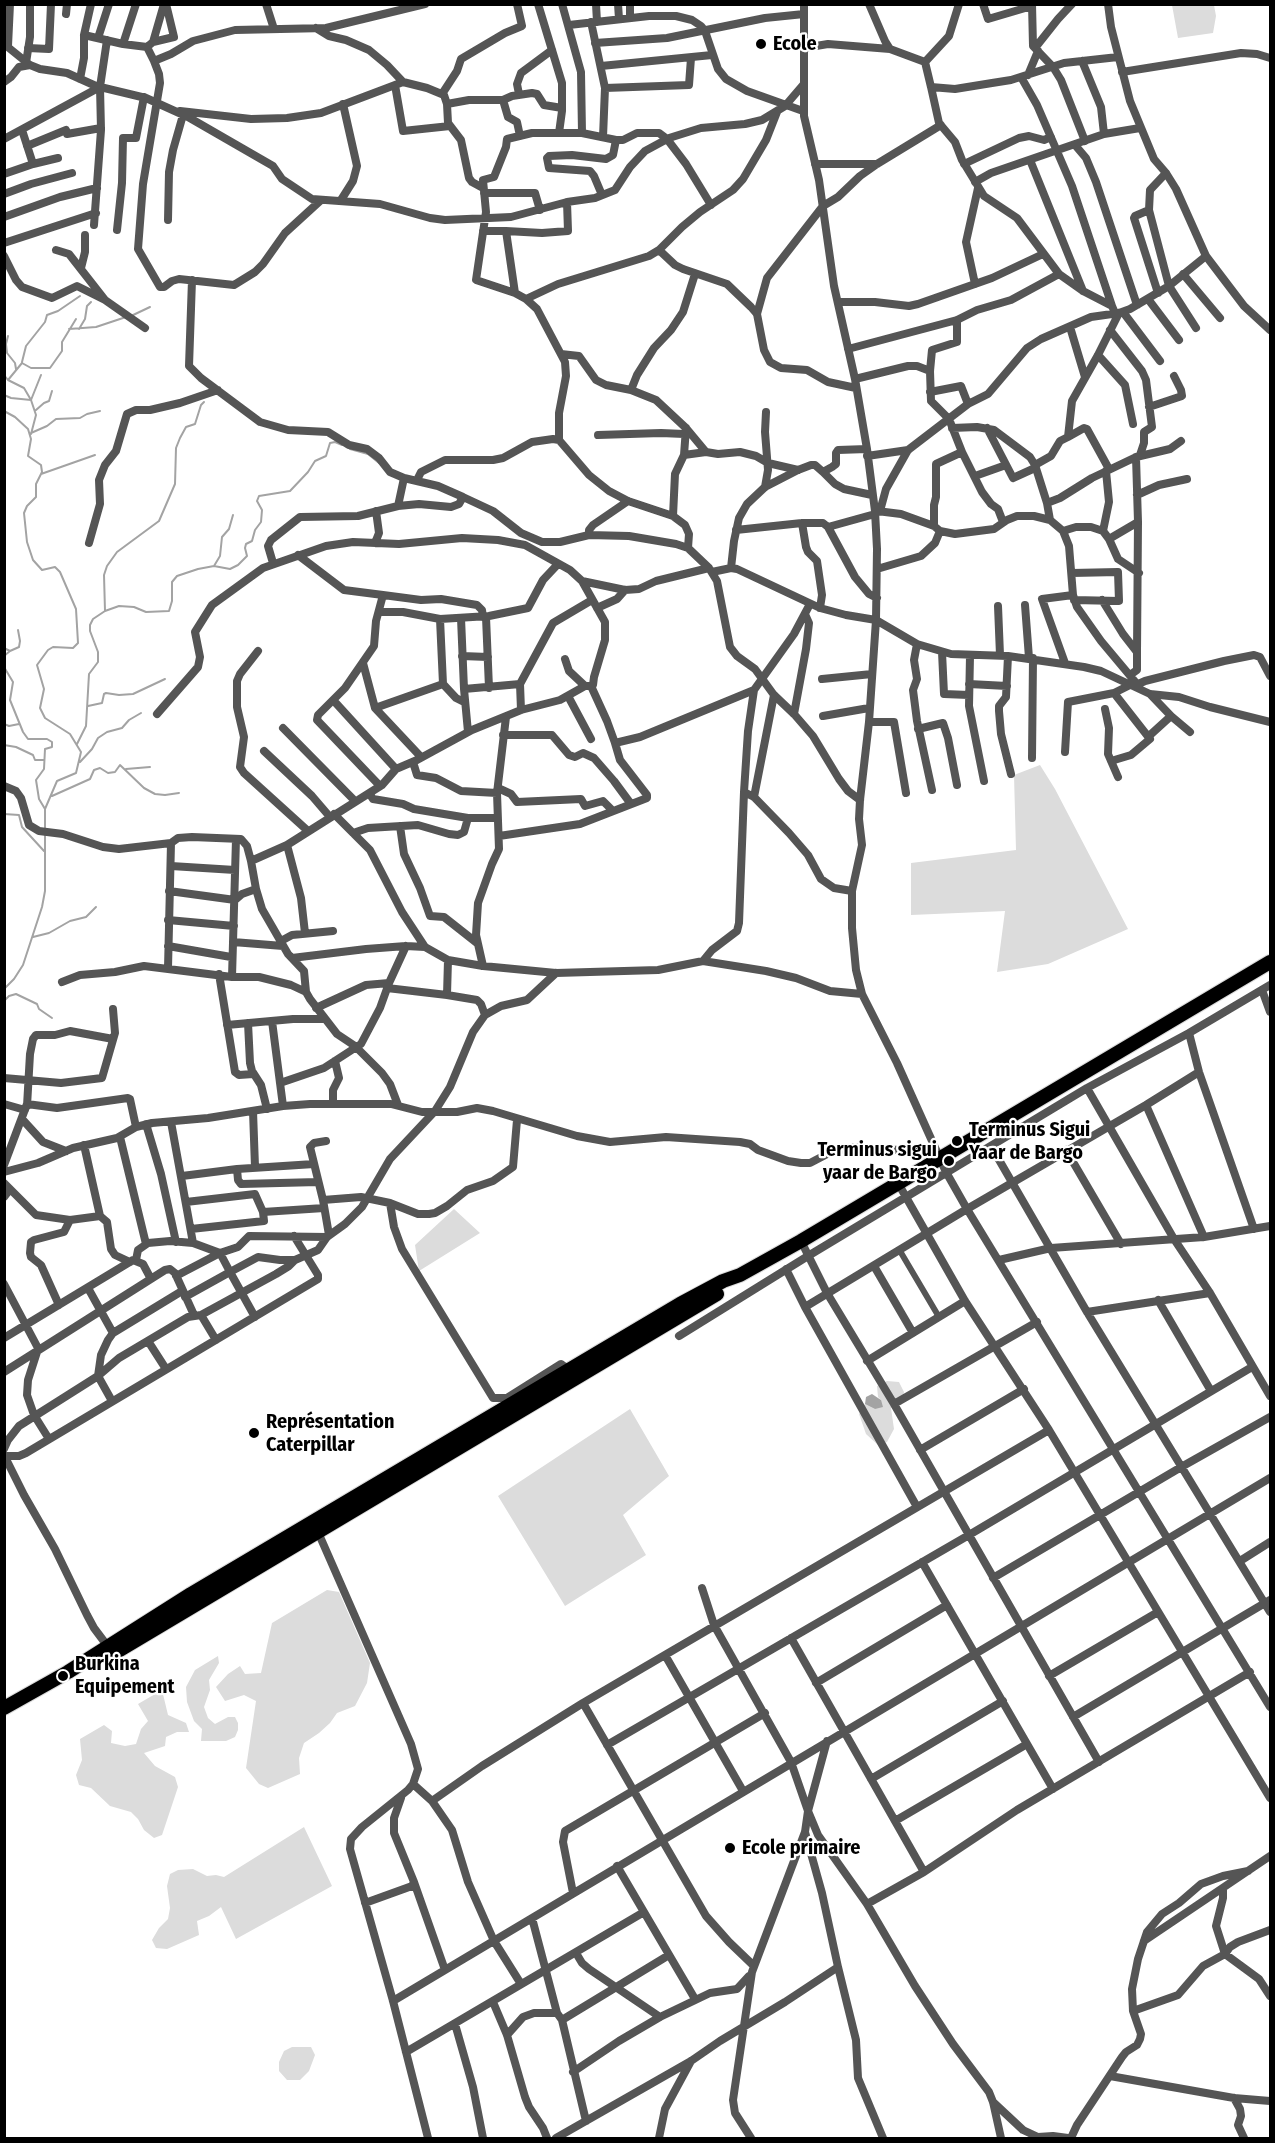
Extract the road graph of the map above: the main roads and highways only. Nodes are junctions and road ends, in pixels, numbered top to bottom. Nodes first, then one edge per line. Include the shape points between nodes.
1 (1270, 962) edge
2 (740, 1275) junction
3 (111, 1650) junction
4 (4, 1708) edge
5 (4, 1718) edge

1 - 2 highway via 938,1154 898,1184
2 - 3 highway via 726,1288 318,1532
2 - 3 highway via 680,1304 201,1588
3 - 4 highway
3 - 5 highway

